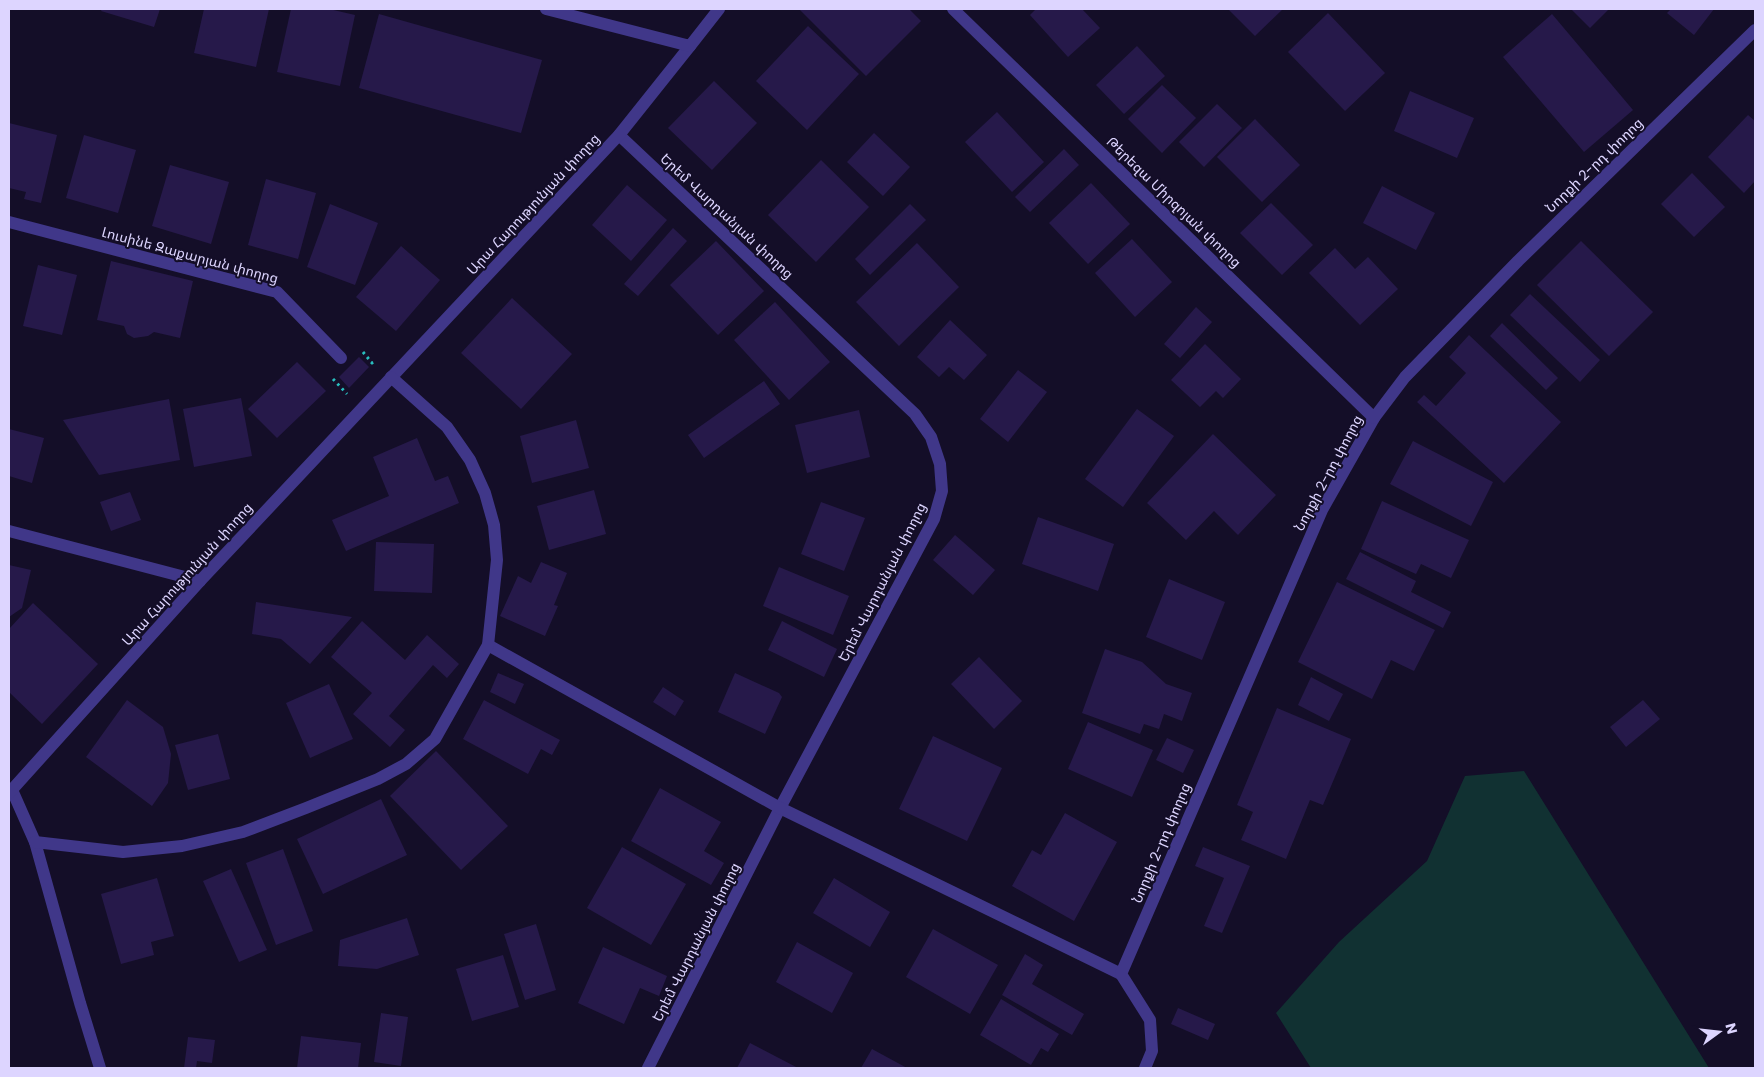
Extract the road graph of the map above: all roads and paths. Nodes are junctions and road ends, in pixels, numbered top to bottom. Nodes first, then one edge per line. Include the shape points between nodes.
1 (546, 9) edge
2 (719, 9) edge
3 (953, 9) edge
4 (1755, 30) edge
5 (690, 46) junction
6 (619, 135) junction
7 (9, 222) edge
8 (361, 350) dead end
9 (341, 358) dead end
10 (372, 364) dead end
11 (391, 377) junction
12 (333, 380) dead end
13 (346, 394) dead end
14 (1374, 418) junction
15 (9, 532) edge
16 (200, 580) junction
17 (488, 645) junction
18 (11, 792) edge
19 (780, 808) junction
20 (35, 842) junction
21 (1121, 974) junction
22 (100, 1068) edge
23 (648, 1068) edge
24 (1145, 1068) edge

1 - 5 street
2 - 5 street, Արա Հարությունյան փողոց
3 - 14 street, Թերեզա Միրզոյան փողոց
4 - 14 street, Նորքի 2-րդ փողոց via 1404,377
5 - 6 street, Արա Հարությունյան փողոց
6 - 11 street, Արա Հարությունյան փողոց
6 - 19 street, Երեմ Վարդանյան փողոց via 915,414 932,437 940,464 942,492 934,518
7 - 9 street, Լուսինե Զաքարյան փողոց via 277,292
8 - 10 path
11 - 16 street, Արա Հարությունյան փողոց
11 - 17 street via 448,427 470,460 485,493 494,525 497,560
12 - 13 path
14 - 21 street, Նորքի 2-րդ փողոց via 1322,510
15 - 16 street
16 - 18 street, Արա Հարությունյան փողոց
17 - 19 street
17 - 20 street via 435,739 406,764 378,779 242,832 182,846 123,852
18 - 20 street
19 - 21 street
19 - 23 street, Երեմ Վարդանյան փողոց
20 - 22 street
21 - 24 street via 1150,1020 1152,1051

